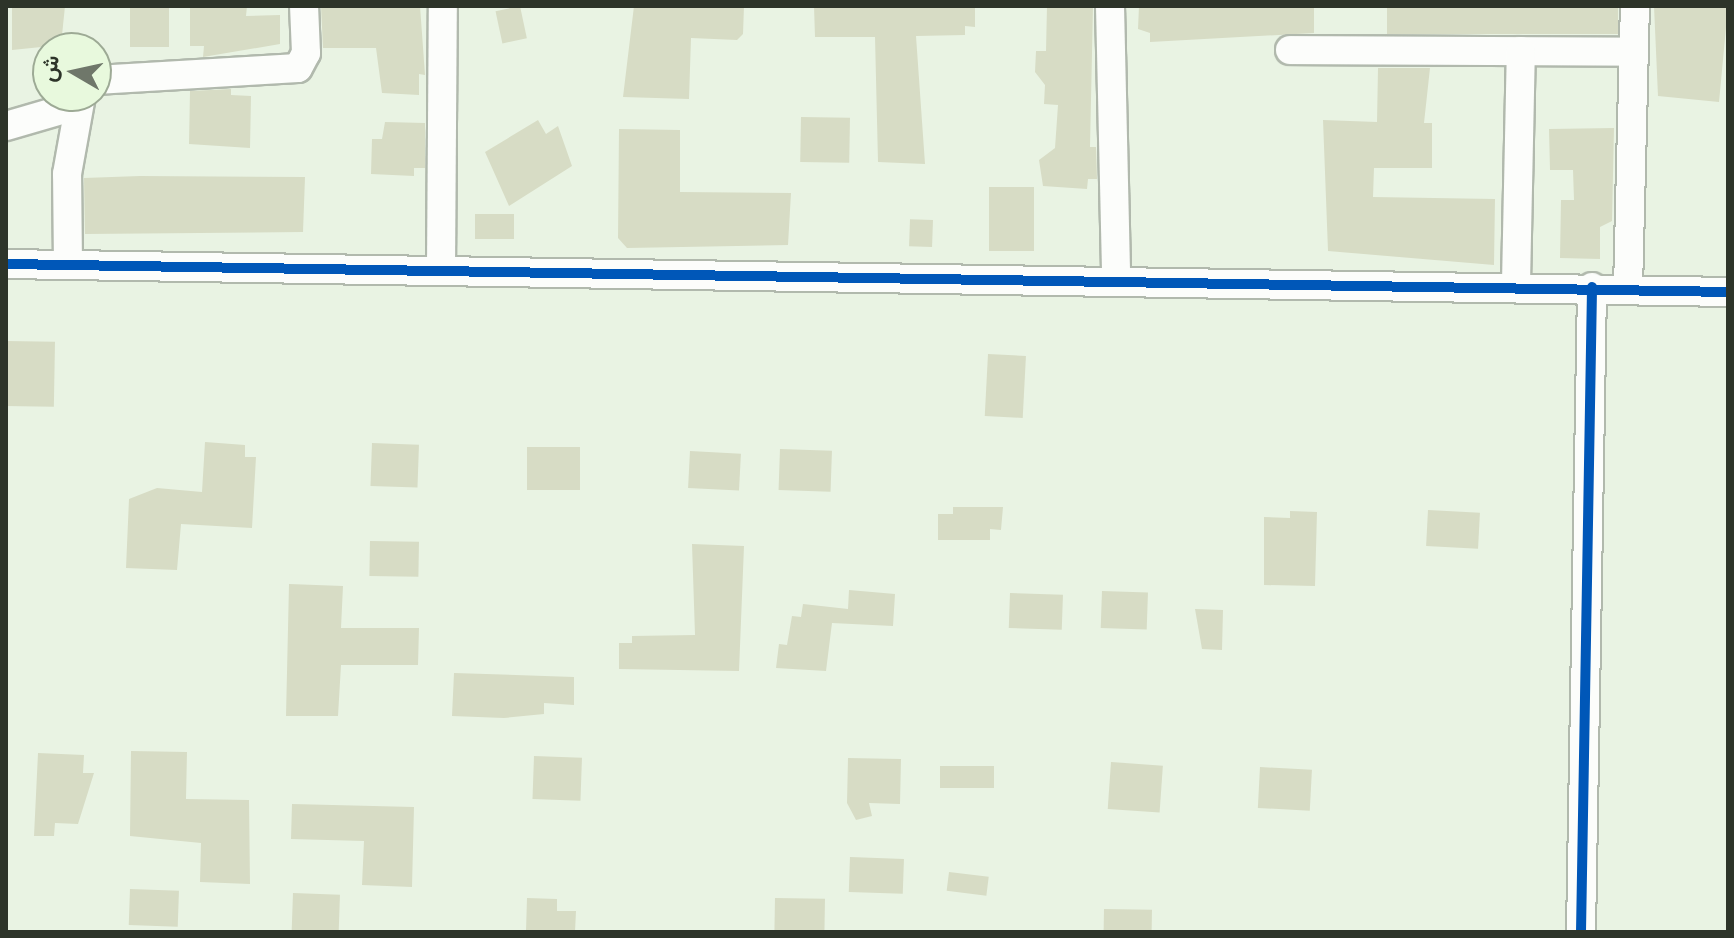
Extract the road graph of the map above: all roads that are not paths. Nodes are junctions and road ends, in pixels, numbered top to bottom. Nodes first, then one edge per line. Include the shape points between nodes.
1 (304, 6) edge
2 (443, 6) edge
3 (1110, 6) edge
4 (1635, 6) edge
5 (1290, 50) dead end
6 (1521, 51) junction
7 (1634, 52) junction
8 (112, 79) edge
9 (46, 112) edge
10 (77, 112) edge
11 (6, 126) edge
12 (6, 264) edge
13 (68, 265) junction
14 (441, 268) junction
15 (1116, 276) junction
16 (1516, 283) junction
17 (1592, 287) junction
18 (1628, 289) junction
19 (1728, 292) edge
20 (1581, 932) edge

1 - 8 street via 306,53 298,68
2 - 14 street
3 - 15 street
4 - 7 street
5 - 6 street
6 - 7 street
6 - 16 street
7 - 18 street
9 - 11 street
10 - 13 street
12 - 13 street
13 - 14 street
14 - 15 street
15 - 16 street
16 - 17 street
17 - 18 street
17 - 20 street
18 - 19 street

